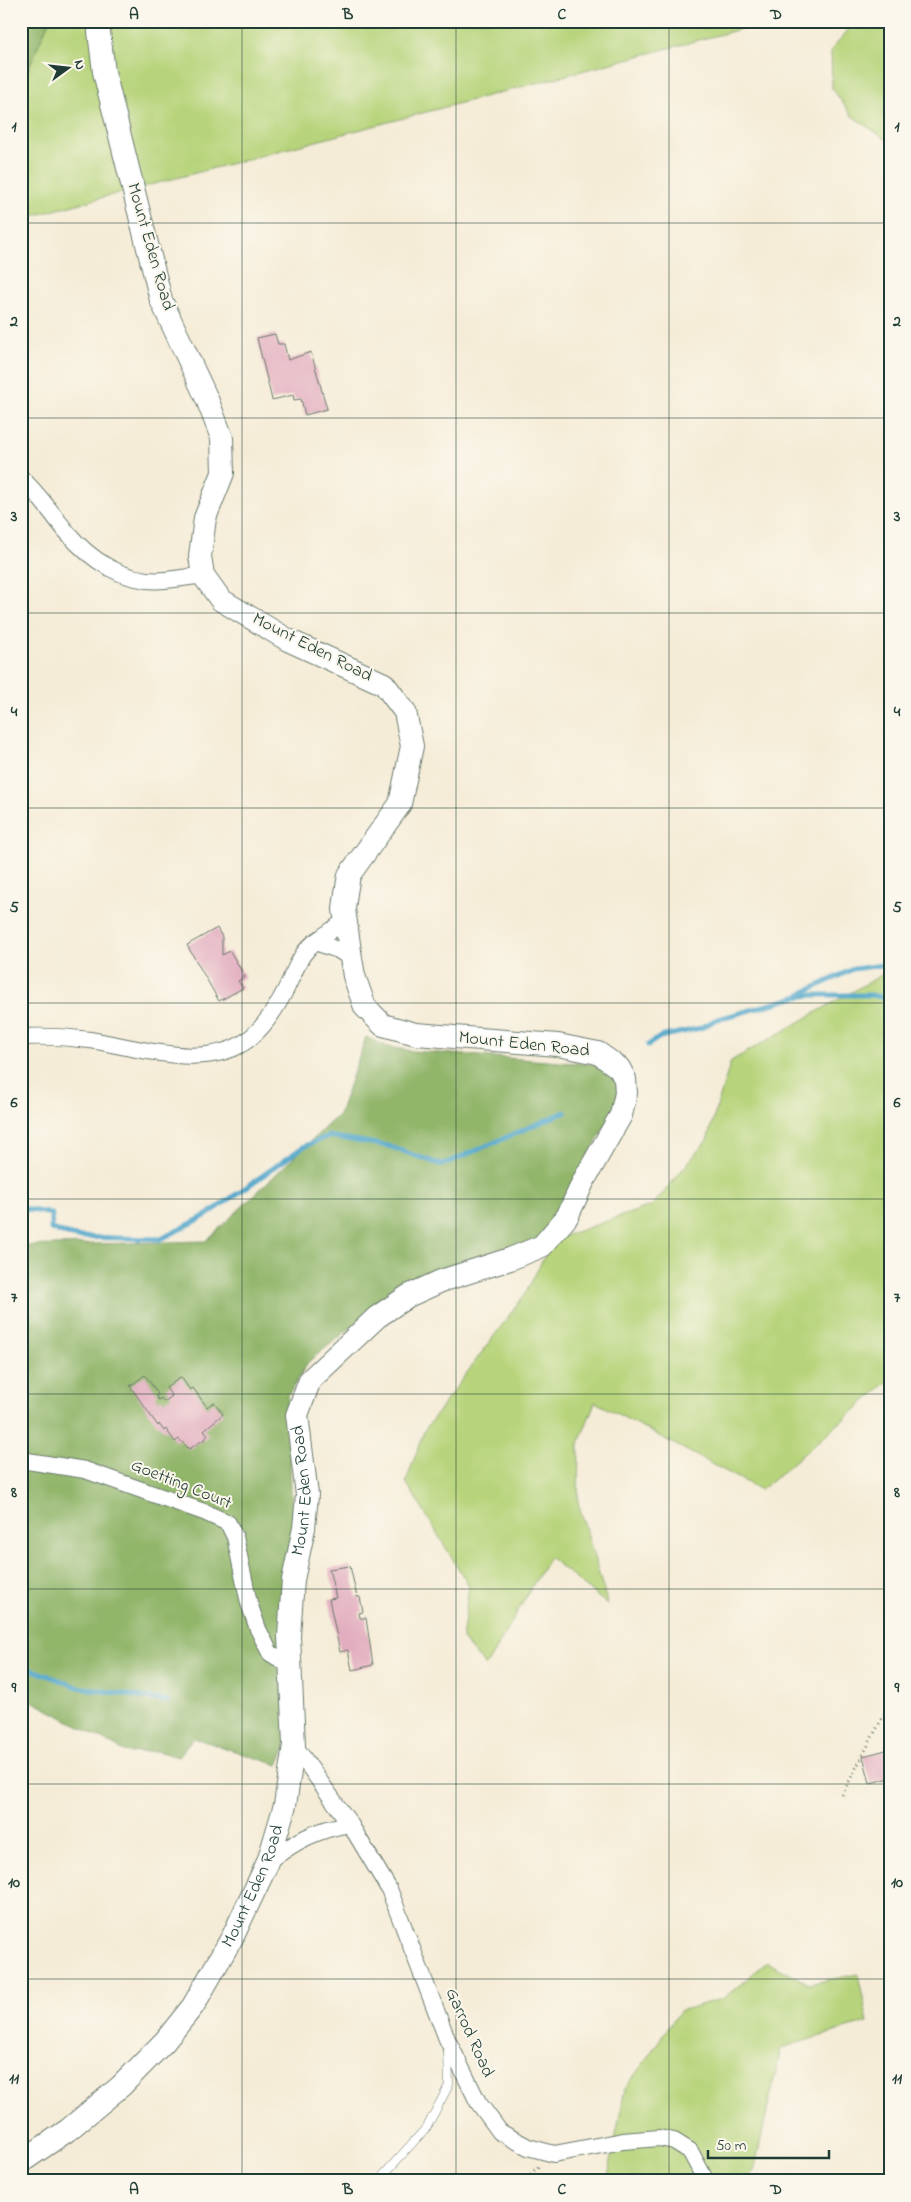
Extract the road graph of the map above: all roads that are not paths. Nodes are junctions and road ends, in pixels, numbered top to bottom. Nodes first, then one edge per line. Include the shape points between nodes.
1 (100, 21) edge
2 (21, 478) edge
3 (203, 575) junction
4 (346, 920) junction
5 (315, 942) junction
6 (351, 958) junction
7 (21, 1037) edge
8 (21, 1460) edge
9 (290, 1666) junction
10 (294, 1746) junction
11 (350, 1824) junction
12 (268, 1862) junction
13 (447, 2039) junction
14 (21, 2162) edge
15 (378, 2181) edge
16 (706, 2181) edge

1 - 3 street, Mount Eden Road via 104,72 160,300 207,398 222,438 223,473 205,518 200,556
2 - 3 street via 46,503 66,532 114,572 138,579 163,581
3 - 4 street, Mount Eden Road via 221,600 288,640 384,684 405,712 412,746 400,804 350,876 344,910
4 - 5 street
4 - 6 street, Mount Eden Road
5 - 6 street
5 - 7 street via 301,955 282,998 266,1022 249,1039 229,1050 185,1055 87,1040
6 - 9 street, Mount Eden Road via 365,1007 383,1025 416,1034 558,1045 598,1053 619,1068 625,1079 626,1093 621,1115 567,1217 542,1246 441,1281 408,1296 378,1317 310,1380 297,1415 306,1495 304,1528 293,1580
8 - 9 street, Goetting Court via 85,1470 228,1523 235,1537 258,1629 270,1653
9 - 10 street, Mount Eden Road
10 - 11 street, Garrod Road
10 - 12 street, Mount Eden Road via 285,1805
11 - 12 street via 307,1835
11 - 13 street, Garrod Road via 389,1889
12 - 14 street, Mount Eden Road via 220,1960 193,2006 165,2042 121,2086 68,2130
13 - 15 lane via 449,2085 427,2127
13 - 16 street, Garrod Road via 478,2102 500,2132 528,2147 554,2154 623,2141 659,2138 674,2141 690,2151

